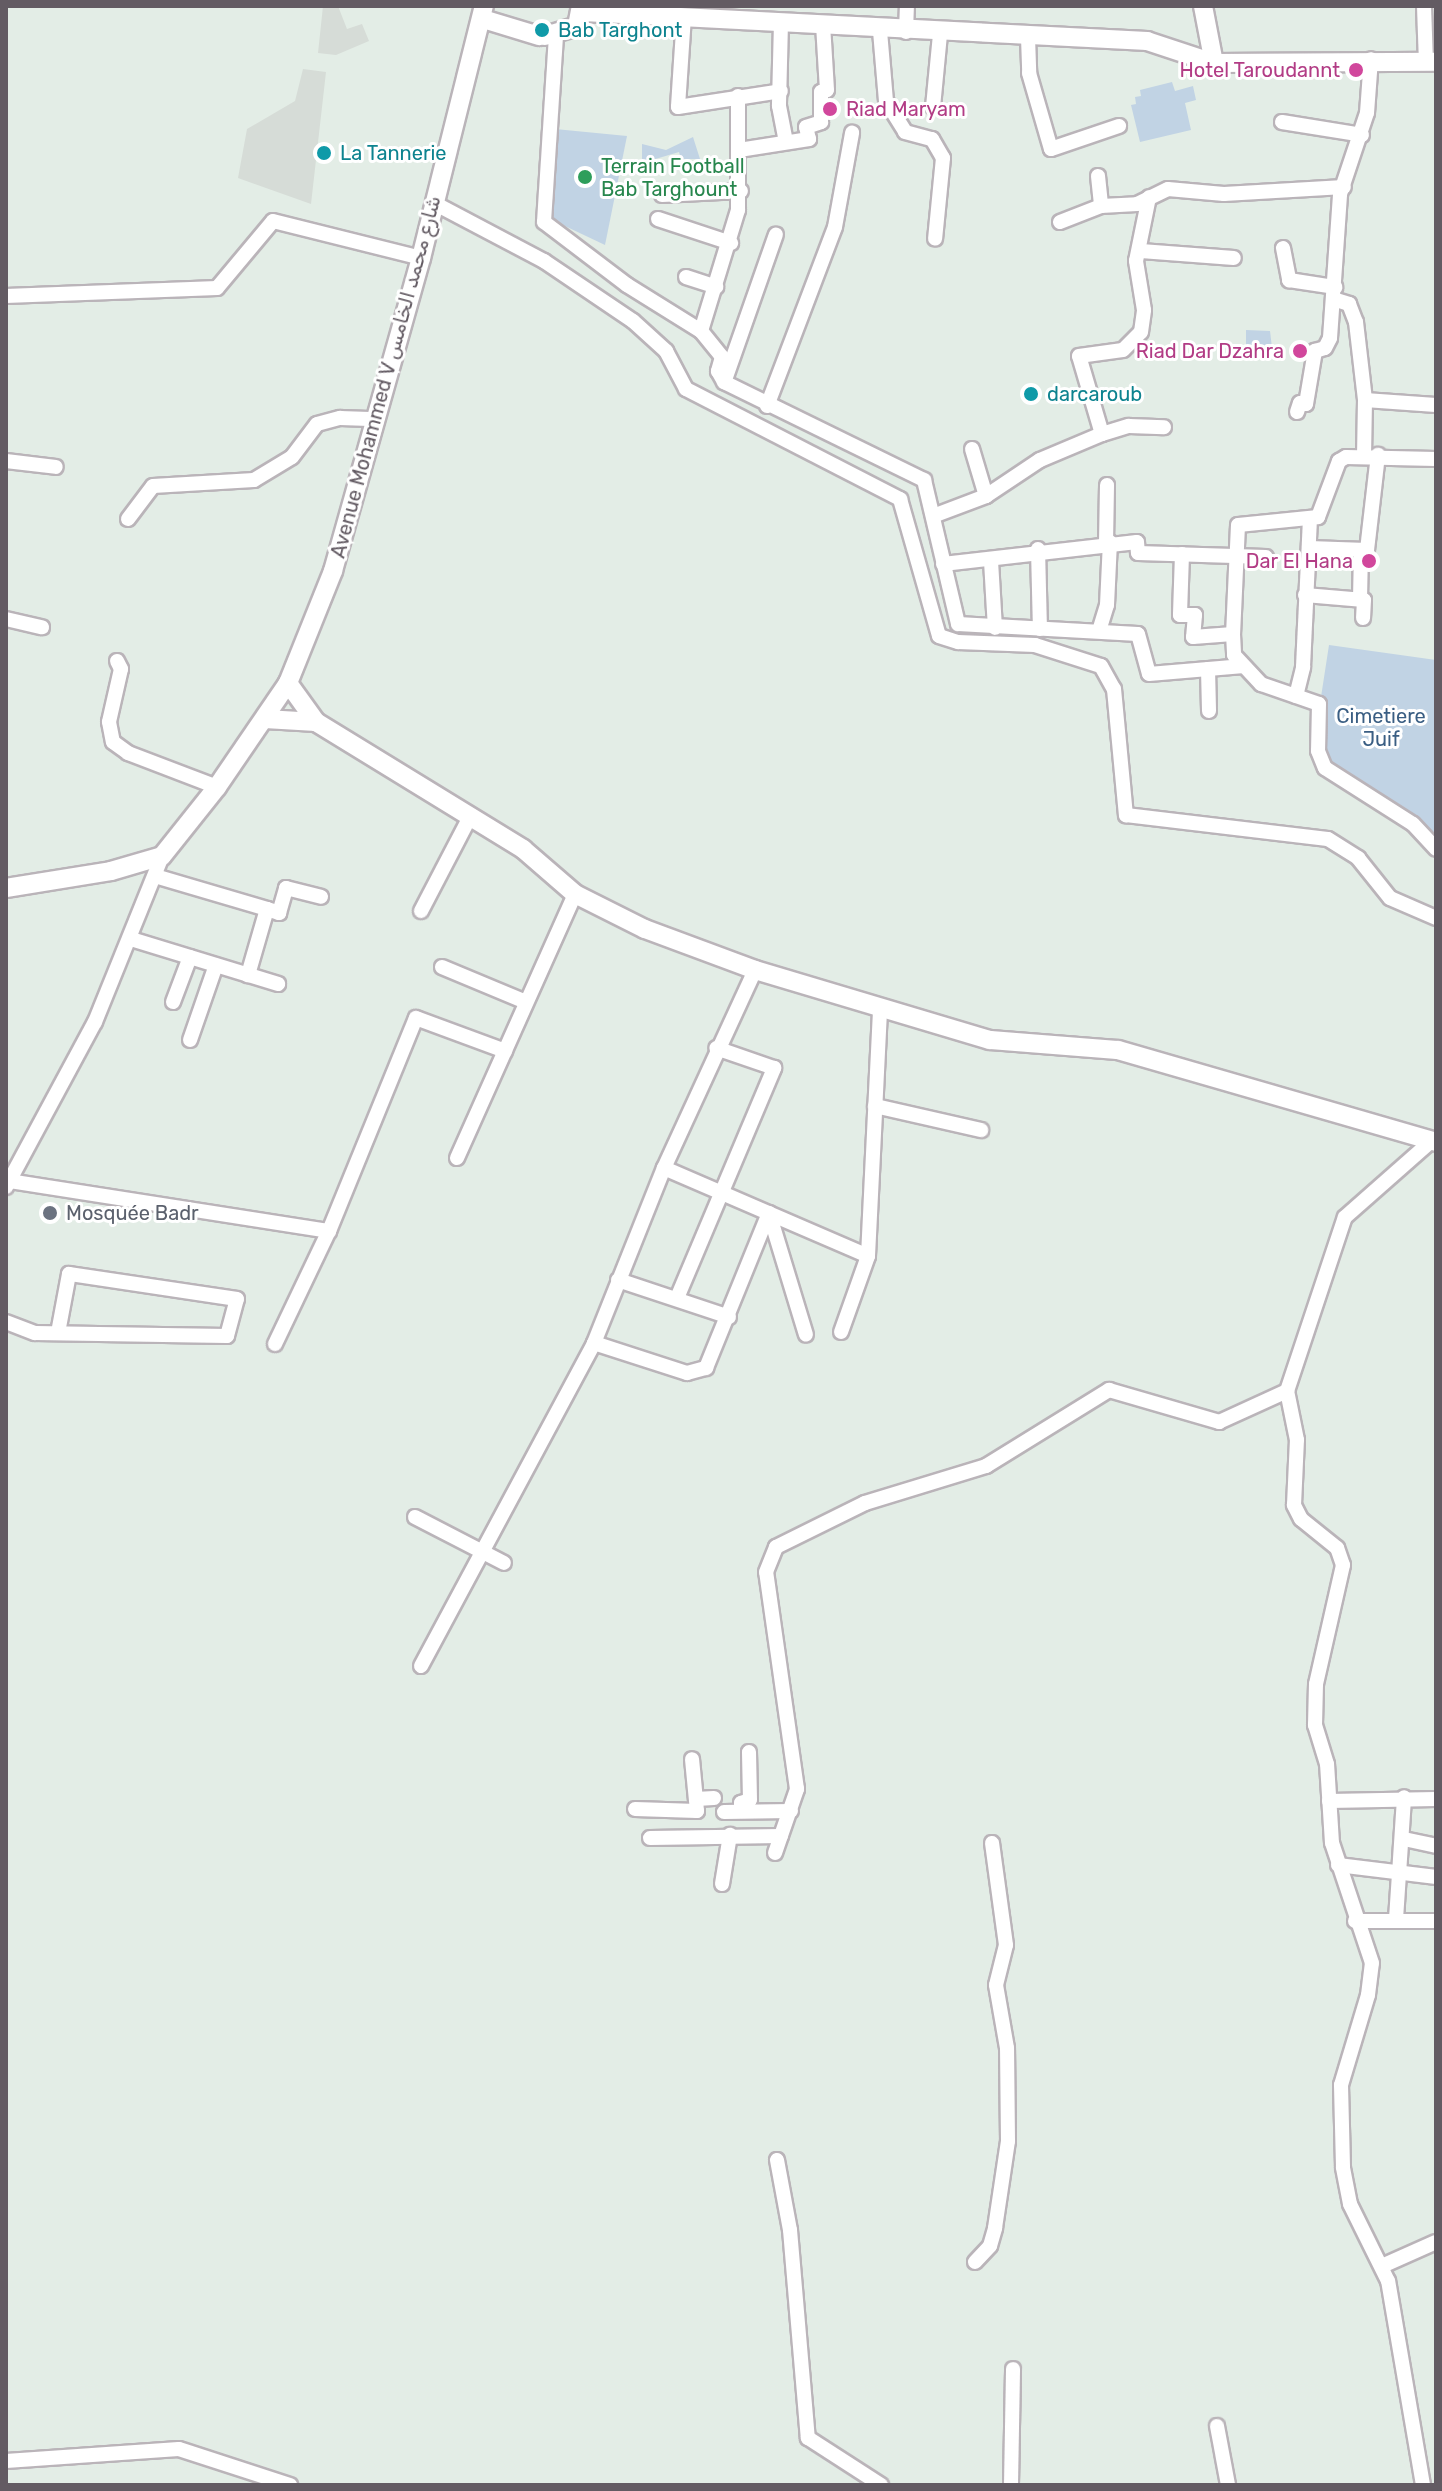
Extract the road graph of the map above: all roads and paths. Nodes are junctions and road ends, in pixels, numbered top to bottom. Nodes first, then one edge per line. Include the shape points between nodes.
1 (907, 6) edge
2 (1203, 6) edge
3 (1424, 6) edge
4 (582, 9) edge
5 (652, 11) edge
6 (483, 13) edge
7 (684, 16) junction
8 (777, 17) edge
9 (823, 24) junction
10 (880, 31) junction
11 (906, 32) junction
12 (940, 34) junction
13 (547, 36) junction
14 (1028, 37) junction
15 (1371, 59) junction
16 (1431, 62) edge
17 (1214, 63) junction
18 (781, 91) junction
19 (738, 96) junction
20 (933, 107) dead end
21 (1282, 122) dead end
22 (1119, 126) dead end
23 (852, 133) dead end
24 (1362, 135) junction
25 (786, 141) junction
26 (739, 150) junction
27 (1098, 176) dead end
28 (1344, 187) junction
29 (741, 191) junction
30 (662, 195) dead end
31 (1149, 197) junction
32 (434, 203) junction
33 (1101, 206) junction
34 (658, 219) dead end
35 (1060, 222) dead end
36 (776, 234) dead end
37 (935, 239) dead end
38 (731, 243) junction
39 (1283, 248) dead end
40 (1141, 251) junction
41 (421, 258) junction
42 (1234, 258) dead end
43 (686, 277) dead end
44 (716, 287) junction
45 (1334, 293) junction
46 (6, 296) edge
47 (701, 331) junction
48 (724, 382) junction
49 (1365, 400) junction
50 (1436, 405) edge
51 (767, 406) junction
52 (1297, 412) dead end
53 (377, 419) junction
54 (1164, 427) dead end
55 (1102, 434) junction
56 (972, 449) dead end
57 (1371, 455) junction
58 (1436, 459) edge
59 (6, 461) edge
60 (56, 467) dead end
61 (1107, 485) dead end
62 (986, 496) junction
63 (933, 516) junction
64 (128, 519) dead end
65 (1310, 519) junction
66 (1108, 543) junction
67 (1309, 548) junction
68 (1038, 549) junction
69 (1361, 550) junction
70 (1182, 554) junction
71 (1266, 557) dead end
72 (1234, 558) junction
73 (991, 561) junction
74 (943, 564) junction
75 (1305, 595) junction
76 (1360, 599) junction
77 (1363, 618) dead end
78 (6, 619) edge
79 (42, 627) dead end
80 (995, 628) junction
81 (1040, 629) junction
82 (1099, 631) junction
83 (1233, 634) junction
84 (117, 661) dead end
85 (1244, 666) junction
86 (1208, 669) junction
87 (288, 683) junction
88 (1296, 696) junction
89 (1209, 711) dead end
90 (265, 719) junction
91 (316, 722) junction
92 (217, 787) junction
93 (471, 815) junction
94 (1436, 849) edge
95 (162, 856) junction
96 (155, 876) junction
97 (6, 888) edge
98 (575, 894) junction
99 (321, 897) dead end
100 (267, 909) junction
101 (421, 911) dead end
102 (1436, 918) edge
103 (131, 939) junction
104 (190, 957) junction
105 (216, 965) junction
106 (442, 967) dead end
107 (755, 970) junction
108 (248, 975) junction
109 (278, 984) dead end
110 (173, 1002) dead end
111 (526, 1002) junction
112 (880, 1007) junction
113 (190, 1040) dead end
114 (716, 1048) junction
115 (505, 1051) junction
116 (875, 1106) junction
117 (981, 1130) dead end
118 (1433, 1142) edge
119 (457, 1158) dead end
120 (664, 1168) junction
121 (8, 1184) edge
122 (718, 1194) junction
123 (769, 1213) junction
124 (329, 1231) junction
125 (868, 1256) junction
126 (618, 1280) junction
127 (677, 1298) junction
128 (729, 1317) junction
129 (6, 1322) edge
130 (841, 1332) dead end
131 (58, 1333) junction
132 (806, 1335) dead end
133 (594, 1343) junction
134 (275, 1344) dead end
135 (1287, 1391) junction
136 (415, 1517) dead end
137 (481, 1551) junction
138 (504, 1563) dead end
139 (421, 1666) dead end
140 (749, 1752) dead end
141 (692, 1759) dead end
142 (1404, 1797) junction
143 (714, 1798) dead end
144 (696, 1799) junction
145 (1436, 1799) edge
146 (1329, 1801) junction
147 (635, 1809) dead end
148 (741, 1811) junction
149 (791, 1811) junction
150 (724, 1812) dead end
151 (730, 1835) junction
152 (781, 1836) junction
153 (650, 1838) dead end
154 (1404, 1839) junction
155 (992, 1843) dead end
156 (1436, 1846) edge
157 (775, 1853) dead end
158 (1338, 1865) junction
159 (1403, 1871) junction
160 (1436, 1877) edge
161 (722, 1884) dead end
162 (1396, 1919) junction
163 (1355, 1921) junction
164 (1436, 1921) edge
165 (777, 2160) dead end
166 (1436, 2242) edge
167 (975, 2262) dead end
168 (1382, 2266) junction
169 (1013, 2369) dead end
170 (1217, 2426) dead end
171 (6, 2461) edge
172 (290, 2485) edge
173 (881, 2485) edge
174 (1011, 2485) edge
175 (1228, 2485) edge
176 (1423, 2485) edge

1 - 11 street
2 - 17 street
3 - 16 street
4 - 5 street
4 - 13 street via 577,26
5 - 7 street
6 - 13 street, Avenue Mohammed V شارع محمد الخامس
6 - 32 street, Avenue Mohammed V شارع محمد الخامس
7 - 8 street
7 - 19 street via 676,105 687,108
8 - 9 street
8 - 18 street
9 - 10 street
9 - 25 street via 824,116 806,127 809,139
10 - 11 street
10 - 37 street via 886,101 905,132 932,139 943,158
11 - 12 street
12 - 14 street
12 - 20 street
13 - 47 street via 544,222 627,285
14 - 17 street via 1147,41
14 - 22 street via 1029,73 1051,149
15 - 16 street
15 - 17 street
15 - 24 street
18 - 19 street
18 - 25 street
19 - 26 street
21 - 24 street
23 - 51 street via 835,227
24 - 28 street
25 - 26 street
26 - 29 street
27 - 33 street
28 - 31 street via 1224,194 1172,189
28 - 45 street
29 - 30 street
29 - 38 street
31 - 33 street via 1137,204
31 - 40 street
32 - 41 street, Avenue Mohammed V شارع محمد الخامس
32 - 102 street via 544,261 633,321 666,351 686,389 900,499 939,636 958,642 1035,645 1101,666 1114,689 1121,803 1131,818 1328,839 1358,858 1390,898
33 - 35 street
34 - 38 street
36 - 48 street
38 - 44 street
39 - 45 street via 1289,280
40 - 42 street
40 - 55 street via 1136,261 1144,310 1141,332 1123,350 1079,356
41 - 46 street via 273,221 217,288
41 - 53 street, Avenue Mohammed V شارع محمد الخامس
43 - 44 street
44 - 47 street
45 - 49 street via 1353,312
45 - 52 street via 1329,342 1315,351 1306,404 1300,403
47 - 48 street via 722,357 718,371
48 - 51 street
49 - 50 street
49 - 57 street
51 - 63 street via 911,470 927,485
53 - 64 street via 340,418 317,424 292,457 254,480 153,486
53 - 87 street, Avenue Mohammed V شارع محمد الخامس via 320,612
54 - 55 street via 1129,426
55 - 62 street via 1040,460
56 - 62 street
57 - 58 street
57 - 65 street via 1339,461 1318,517
57 - 69 street via 1375,513 1367,550
59 - 60 street
61 - 66 street
62 - 63 street
63 - 74 street
65 - 67 street
65 - 72 street via 1238,525
66 - 68 street
66 - 70 street via 1137,542 1138,553
66 - 82 street via 1107,605
67 - 69 street
67 - 75 street
68 - 73 street
68 - 81 street
69 - 76 street
70 - 72 street
70 - 83 street via 1180,615 1195,615 1193,637
71 - 72 street
72 - 83 street
73 - 74 street
73 - 80 street
74 - 80 street via 956,621
75 - 76 street
75 - 88 street via 1303,667
76 - 77 street
78 - 79 street
80 - 81 street
81 - 82 street
82 - 86 street via 1138,634 1149,674
83 - 85 street via 1234,655
84 - 92 street via 121,669 109,722 113,742 128,753
85 - 86 street
85 - 88 street via 1261,684
86 - 89 street
87 - 90 street, Avenue Mohammed V شارع محمد الخامس
87 - 91 street
88 - 94 street via 1319,704 1318,751 1325,768 1413,824
90 - 91 street
90 - 92 street, Avenue Mohammed V شارع محمد الخامس
91 - 93 street
92 - 95 street, Avenue Mohammed V شارع محمد الخامس
93 - 98 street
93 - 101 street
95 - 96 street
95 - 97 street via 111,871
96 - 100 street
96 - 103 street
98 - 107 street via 645,929
98 - 111 street
99 - 100 street via 286,888 279,913
100 - 108 street
103 - 104 street
103 - 121 street via 70,1072
104 - 105 street
104 - 110 street
105 - 108 street
105 - 113 street
106 - 111 street
107 - 112 street
107 - 114 street
108 - 109 street
111 - 115 street
112 - 116 street
112 - 118 street via 1000,1043 1118,1050
114 - 120 street
114 - 122 street via 774,1068
115 - 119 street
115 - 124 street via 416,1018
116 - 117 street
116 - 125 street
118 - 135 street via 1345,1217
120 - 122 street
120 - 126 street
121 - 124 street
122 - 123 street
122 - 127 street
123 - 125 street
123 - 128 street
123 - 132 street
124 - 134 street
125 - 130 street
126 - 127 street
126 - 133 street
127 - 128 street
128 - 133 street via 706,1368 698,1373
129 - 131 street via 35,1333
131 - 131 street via 227,1336 237,1299 69,1274
133 - 137 street
135 - 146 street via 1297,1440 1294,1505 1301,1519 1337,1548 1343,1565 1314,1708
135 - 149 street via 1219,1422 1109,1390 986,1466 865,1503 776,1547 766,1572 795,1760 797,1789
136 - 137 street
137 - 138 street
137 - 139 street
140 - 148 street via 750,1800 741,1803
141 - 144 street
142 - 145 street
142 - 146 street
142 - 154 street
143 - 144 street
144 - 147 street via 697,1811
146 - 158 street
148 - 149 street
148 - 150 street
149 - 152 street
151 - 152 street
151 - 153 street
151 - 161 street
152 - 157 street
154 - 156 street
154 - 159 street
155 - 167 street via 1006,1945 996,1985 1007,2048 1008,2141 993,2237
158 - 159 street
158 - 163 street
159 - 160 street
159 - 162 street
162 - 163 street
162 - 164 street
163 - 168 street via 1370,1956 1372,1979 1341,2085 1343,2167 1350,2204
165 - 173 street via 790,2230 808,2438
166 - 168 street
168 - 176 street via 1394,2306 1410,2435
169 - 174 street
170 - 175 street
171 - 172 street via 179,2449

